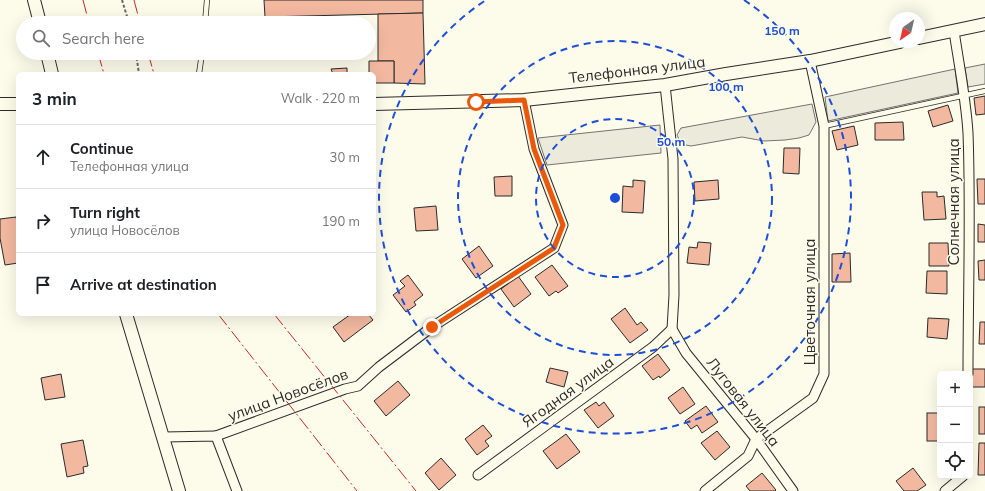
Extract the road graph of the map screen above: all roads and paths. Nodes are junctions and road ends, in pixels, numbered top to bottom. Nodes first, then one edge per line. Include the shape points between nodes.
1 (34, 0) edge
2 (122, 0) edge
3 (207, 0) edge
4 (38, 16) edge
5 (127, 16) edge
6 (206, 16) edge
7 (985, 24) edge
8 (954, 31) junction
9 (925, 37) edge
10 (889, 44) edge
11 (49, 60) edge
12 (137, 60) edge
13 (201, 60) edge
14 (810, 61) junction
15 (52, 72) edge
16 (139, 72) edge
17 (199, 72) edge
18 (665, 86) junction
19 (985, 91) edge
20 (964, 96) junction
21 (524, 100) junction
22 (0, 104) edge
23 (16, 104) edge
24 (376, 104) edge
25 (824, 126) junction
26 (127, 316) edge
27 (672, 329) junction
28 (968, 371) edge
29 (216, 436) junction
30 (164, 437) junction
31 (756, 439) junction
32 (478, 475) dead end
33 (959, 479) edge
34 (179, 491) edge
35 (237, 491) edge
36 (705, 491) edge
37 (793, 491) edge
38 (945, 491) edge

1 - 4 street
2 - 5 path
3 - 6 lane
7 - 8 street
8 - 9 street
8 - 20 street, Солнечная улица
10 - 14 street, Телефонная улица
11 - 15 street
12 - 16 path
13 - 17 lane
14 - 18 street, Телефонная улица
14 - 25 street, Цветочная улица
18 - 21 street, Телефонная улица
18 - 27 street via 673,159
19 - 20 lane
20 - 25 lane
20 - 28 street, Солнечная улица via 968,132 969,200
21 - 24 street, Телефонная улица
21 - 29 street, улица Новосёлов via 534,149 563,225 554,248 432,327 358,386
22 - 23 street
25 - 31 street, Цветочная улица via 824,374 814,398
26 - 30 street
27 - 31 street, Луговая улица via 686,353
27 - 32 street, Ягодная улица via 653,347
29 - 30 street, улица Новосёлов
29 - 35 street
30 - 34 street
31 - 36 street, Цветочная улица via 748,456
31 - 37 street, Луговая улица
33 - 38 street

